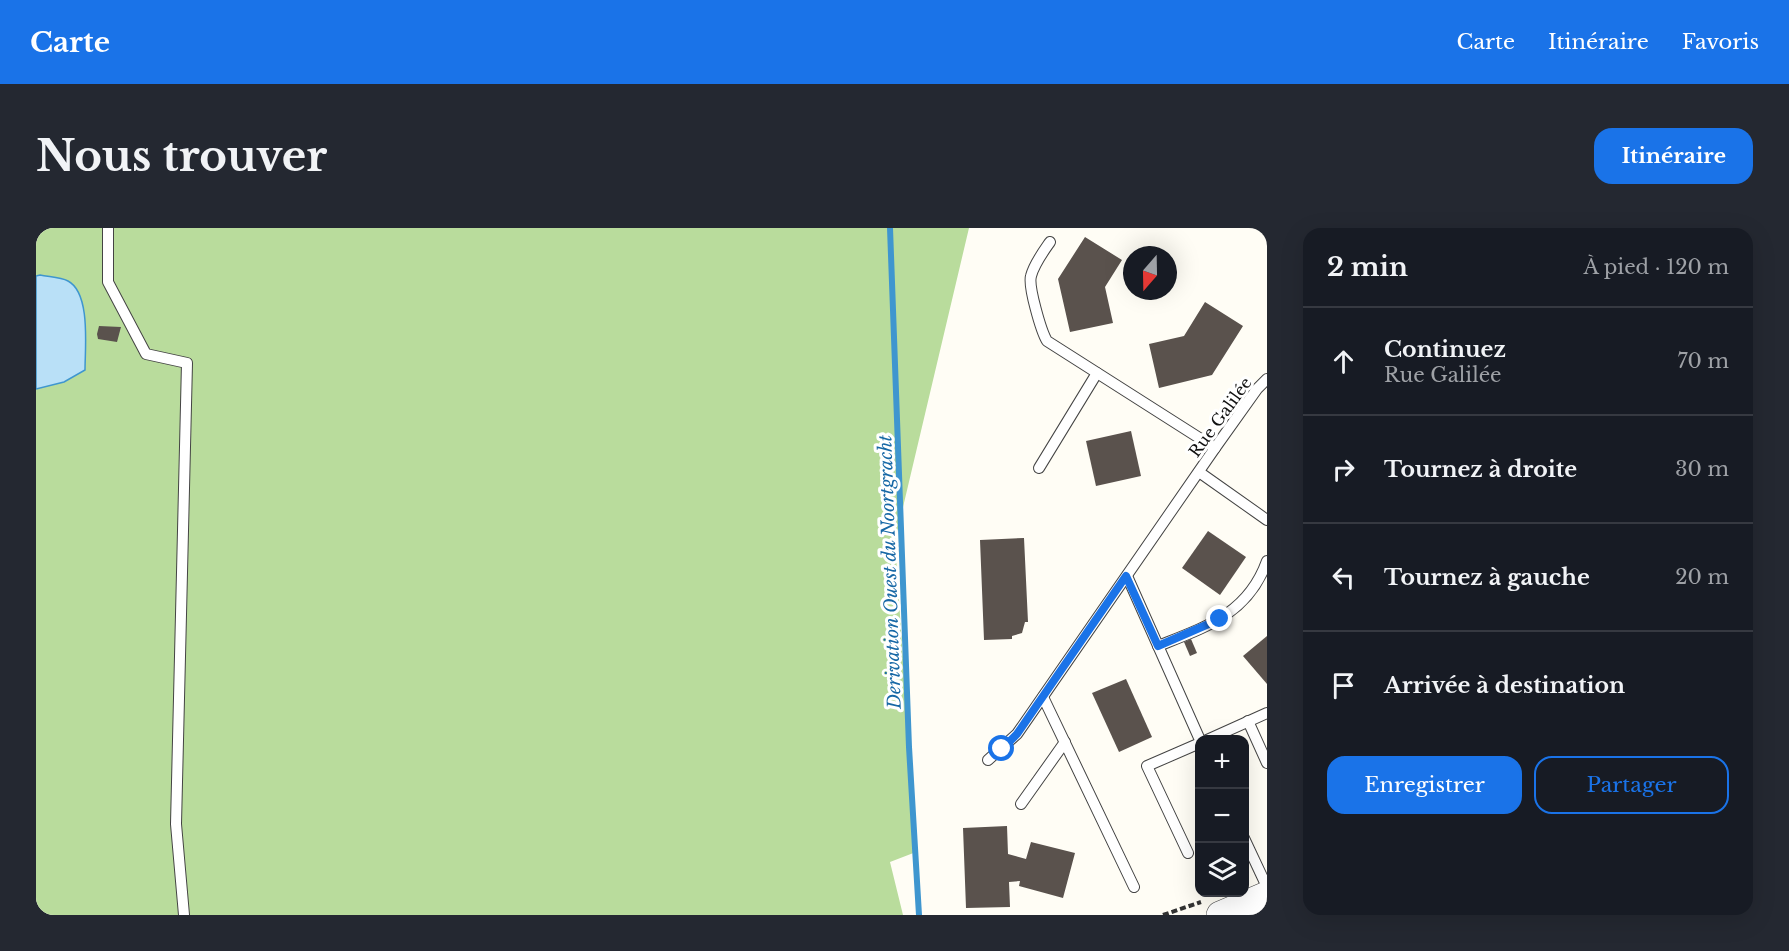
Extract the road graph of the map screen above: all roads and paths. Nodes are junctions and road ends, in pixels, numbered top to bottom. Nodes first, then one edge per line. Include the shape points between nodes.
1 (108, 228) edge
2 (1050, 242) dead end
3 (1096, 373) junction
4 (1267, 379) edge
5 (1215, 448) junction
6 (1039, 468) dead end
7 (1199, 472) junction
8 (1267, 520) edge
9 (1267, 561) edge
10 (1126, 576) junction
11 (1158, 646) junction
12 (1043, 697) junction
13 (1267, 713) edge
14 (1248, 722) junction
15 (1197, 735) edge
16 (1218, 735) edge
17 (1065, 742) junction
18 (1195, 743) edge
19 (988, 760) dead end
20 (1267, 764) edge
21 (1021, 804) dead end
22 (1247, 843) edge
23 (1188, 853) dead end
24 (1134, 887) dead end
25 (1267, 887) edge
26 (1267, 895) edge
27 (1213, 908) edge
28 (184, 915) edge
29 (1162, 915) edge

1 - 28 lane via 108,282 146,354 186,363 176,824
2 - 3 lane via 1030,280 1045,337
3 - 5 lane
3 - 6 lane
4 - 5 lane, Rue Galilée
5 - 7 lane, Rue Galilée
7 - 8 lane, Rue Galilée
7 - 10 lane, Rue Galilée
9 - 11 lane via 1253,588 1229,614
10 - 11 lane
10 - 12 lane, Rue Galilée
11 - 15 lane
12 - 17 lane
12 - 19 lane, Rue Galilée via 1017,734
13 - 14 lane
14 - 16 lane
14 - 20 lane
17 - 21 lane
17 - 24 lane
18 - 23 lane via 1147,766
22 - 25 lane
26 - 27 street
27 - 29 path

